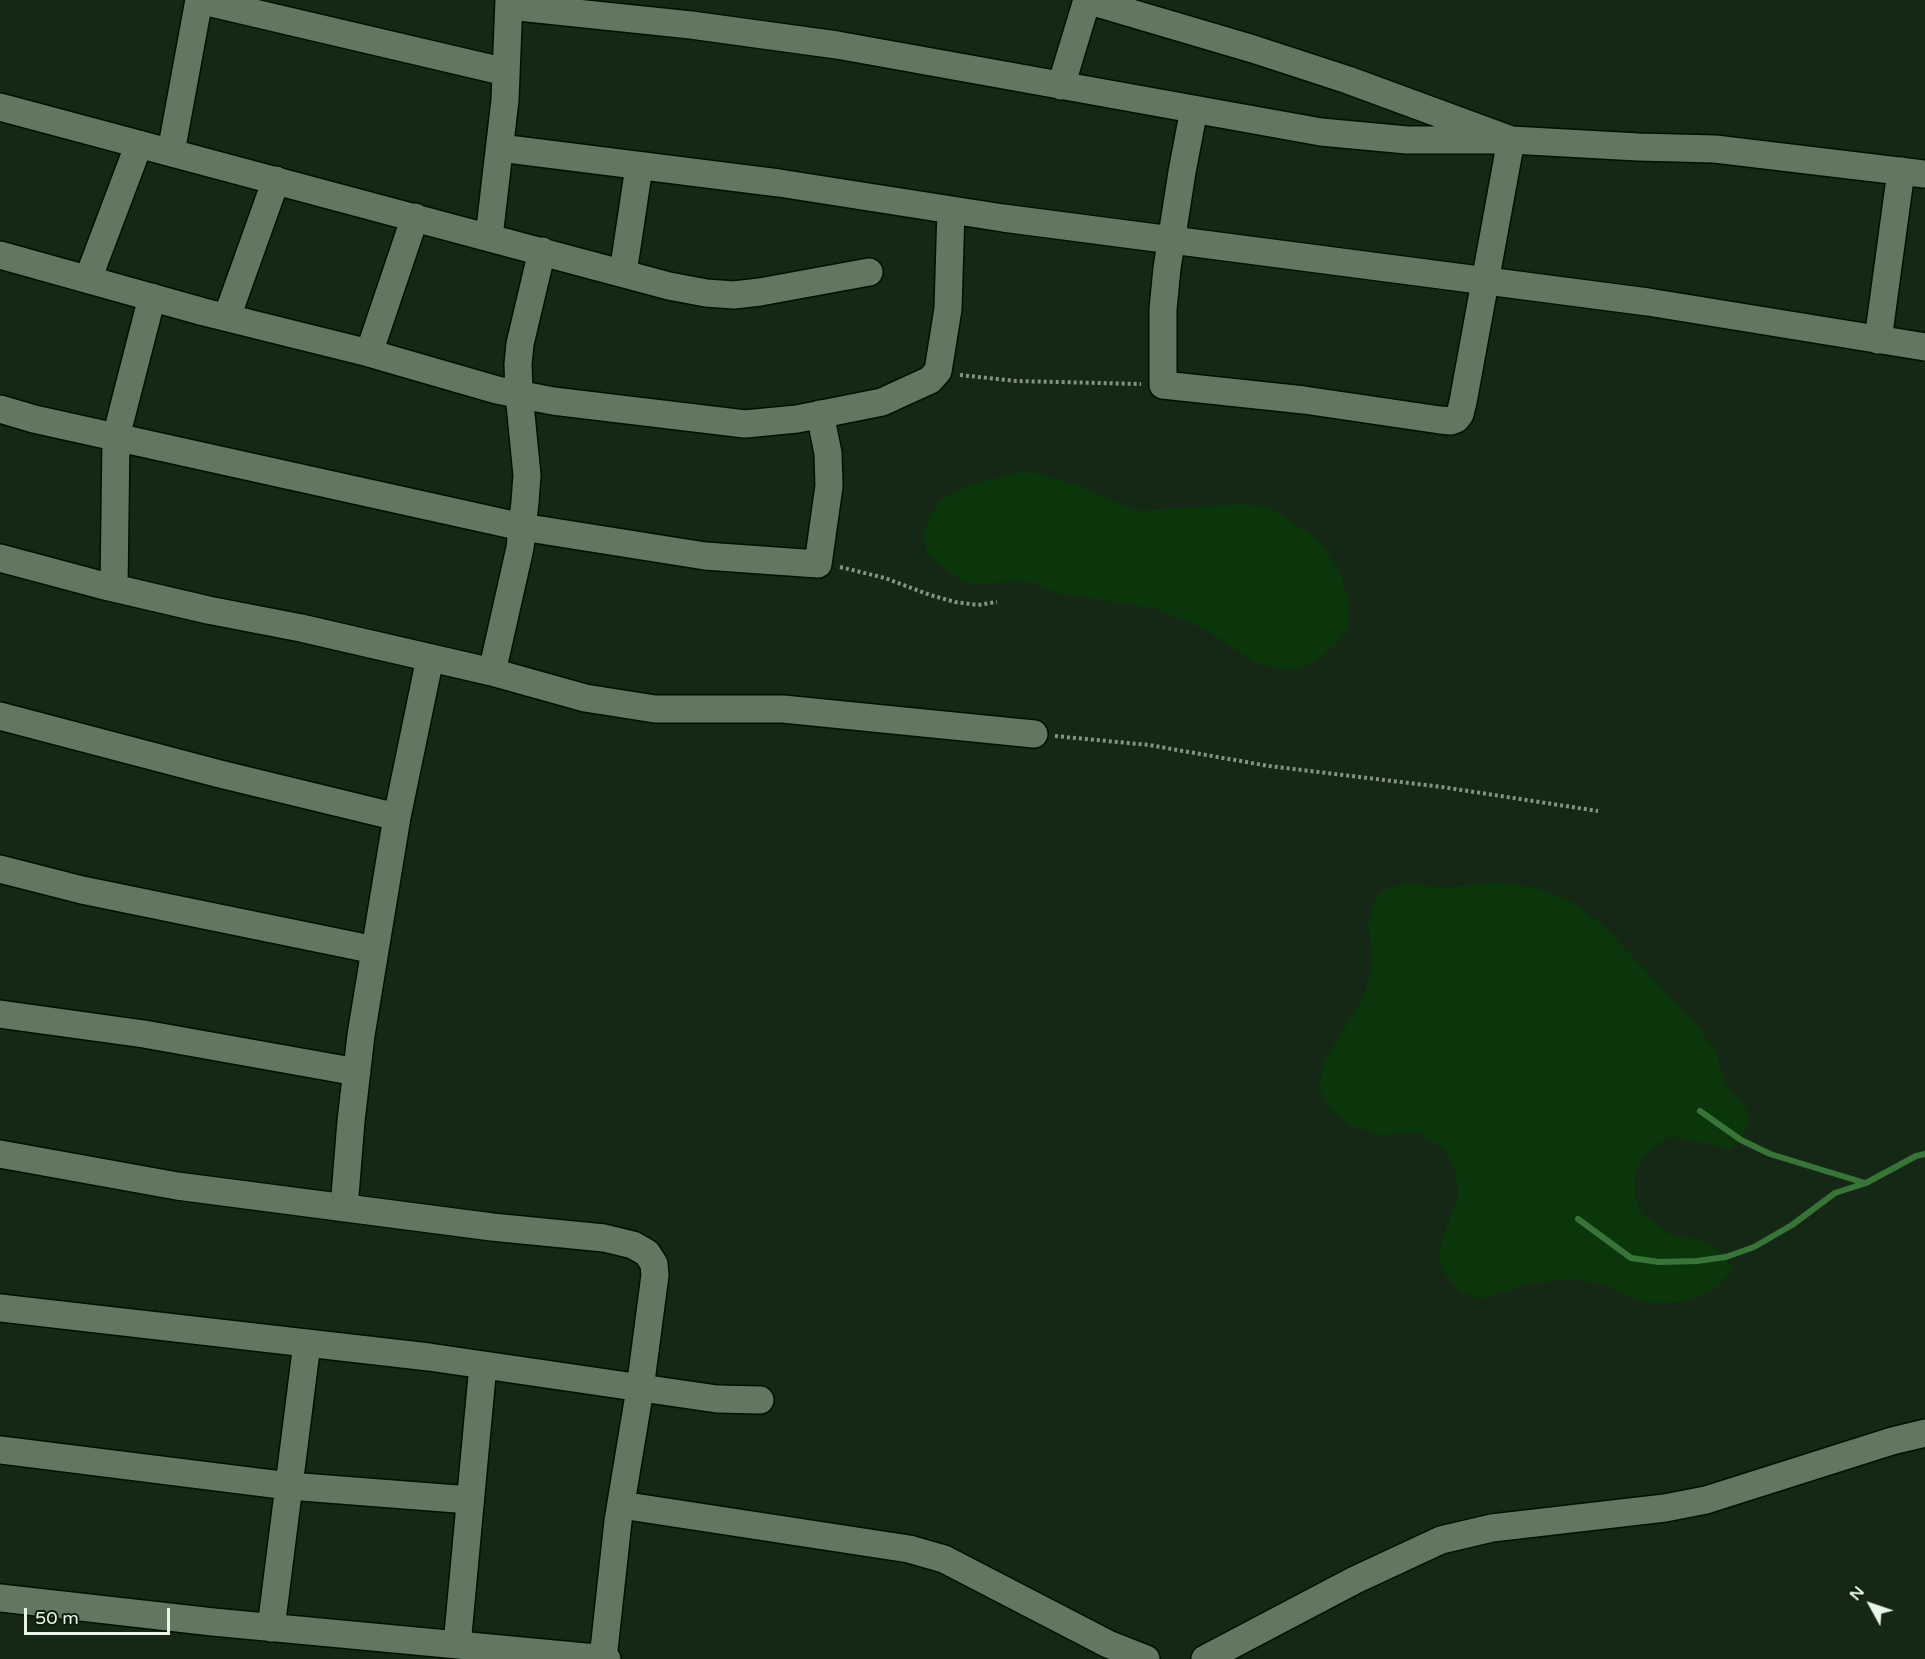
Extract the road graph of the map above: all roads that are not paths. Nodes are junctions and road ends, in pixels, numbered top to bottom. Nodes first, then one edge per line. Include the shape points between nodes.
1 (199, 0) edge
2 (1087, 0) edge
3 (509, 3) edge
4 (506, 72) junction
5 (1061, 86) junction
6 (0, 108) edge
7 (1194, 109) junction
8 (1511, 140) junction
9 (139, 144) junction
10 (500, 148) junction
11 (171, 152) junction
12 (639, 167) junction
13 (1913, 172) edge
14 (276, 180) junction
15 (951, 210) junction
16 (415, 217) junction
17 (489, 237) junction
18 (1171, 238) junction
19 (542, 251) junction
20 (0, 255) edge
21 (869, 272) dead end
22 (622, 273) junction
23 (88, 279) junction
24 (1485, 280) junction
25 (152, 297) junction
26 (227, 317) junction
27 (1878, 340) junction
28 (1925, 347) edge
29 (369, 353) junction
30 (519, 394) junction
31 (0, 409) edge
32 (820, 414) junction
33 (116, 437) junction
34 (522, 527) junction
35 (0, 558) edge
36 (114, 588) junction
37 (430, 658) junction
38 (492, 672) junction
39 (0, 716) edge
40 (1034, 734) road end
41 (397, 817) junction
42 (0, 869) edge
43 (375, 950) junction
44 (0, 1014) edge
45 (357, 1072) junction
46 (0, 1154) edge
47 (344, 1208) junction
48 (0, 1308) edge
49 (307, 1343) junction
50 (483, 1365) junction
51 (640, 1389) junction
52 (760, 1400) dead end
53 (1925, 1432) edge
54 (0, 1450) edge
55 (289, 1486) junction
56 (470, 1500) junction
57 (621, 1505) junction
58 (0, 1598) edge
59 (271, 1628) junction
60 (457, 1645) junction
61 (605, 1659) edge
62 (1146, 1659) edge
63 (1205, 1659) edge

1 - 4 street
1 - 11 street
2 - 5 street
2 - 8 street via 1348,80
3 - 4 street
3 - 5 street via 837,45
4 - 10 street
5 - 7 street
6 - 9 street
7 - 8 street via 1321,132 1407,140
7 - 18 street
8 - 13 street via 1715,149
8 - 24 street
9 - 11 street
9 - 23 street
10 - 12 street
10 - 17 street
11 - 14 street
12 - 15 street via 779,183
12 - 22 street
13 - 27 street
14 - 16 street
14 - 26 street
15 - 18 street
15 - 32 street via 948,309 938,371 930,380 882,402
16 - 17 street
16 - 29 street
17 - 19 street
18 - 24 street
18 - 24 street via 1163,309 1163,385 1451,421 1460,414
19 - 22 street
19 - 30 street via 520,344
20 - 23 street
21 - 22 street via 734,295 669,286
23 - 25 street
24 - 27 street
25 - 26 street
25 - 33 street
26 - 29 street
27 - 28 street
29 - 30 street
30 - 32 street via 745,424
30 - 34 street via 527,475
31 - 33 street
32 - 34 street via 828,453 829,486 818,564 705,556
33 - 34 street
33 - 36 street
34 - 38 street
35 - 36 street
36 - 37 street
37 - 38 street
37 - 41 street
38 - 40 street via 585,698 655,709 783,710
39 - 41 street
41 - 43 street
42 - 43 street via 141,903
43 - 45 street
44 - 45 street via 144,1034
45 - 47 street
46 - 47 street via 177,1186
47 - 51 street via 604,1238 633,1245 647,1254 655,1275
48 - 49 street
49 - 50 street
49 - 55 street
50 - 51 street
50 - 56 street
51 - 52 street
51 - 57 street
53 - 63 street via 1706,1500 1492,1528 1441,1540 1355,1580
54 - 55 street
55 - 56 street
55 - 59 street
56 - 60 street
57 - 61 street
57 - 62 street via 909,1549 944,1559 1108,1644
58 - 59 street
59 - 60 street
60 - 61 street

